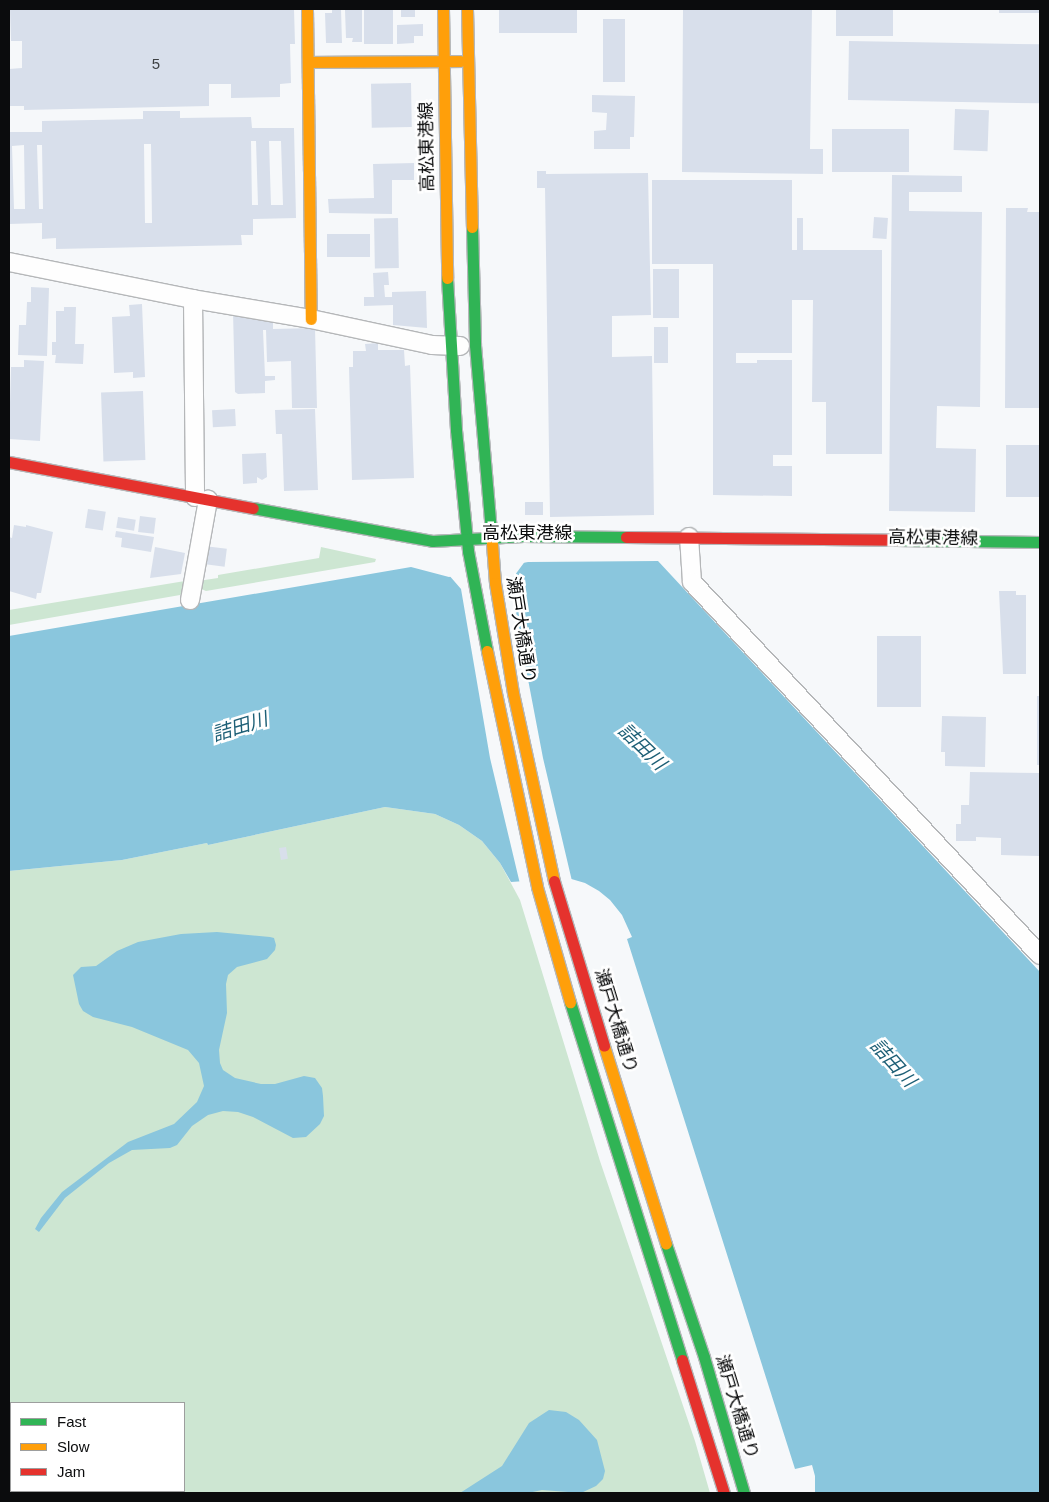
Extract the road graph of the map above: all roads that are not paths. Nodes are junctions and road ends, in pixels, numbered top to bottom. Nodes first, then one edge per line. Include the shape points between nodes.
1 (307, 9) edge
2 (443, 9) edge
3 (468, 9) edge
4 (443, 61) junction
5 (468, 61) junction
6 (308, 62) junction
7 (9, 262) edge
8 (193, 299) junction
9 (311, 319) junction
10 (475, 345) junction
11 (450, 347) junction
12 (9, 462) edge
13 (204, 507) junction
14 (491, 536) junction
15 (467, 538) junction
16 (1040, 542) edge
17 (507, 549) dead end
18 (691, 549) junction
19 (464, 551) junction
20 (493, 555) junction
21 (190, 600) dead end
22 (1032, 938) edge
23 (1040, 955) edge
24 (724, 1493) edge
25 (744, 1493) edge

1 - 6 street
2 - 4 street, 高松東港線
3 - 5 street, 高松東港線
4 - 5 street
4 - 6 street
4 - 11 street, 高松東港線
5 - 10 street, 高松東港線
6 - 9 street
7 - 8 street
8 - 9 street
8 - 13 street
9 - 11 street
10 - 11 street
10 - 14 street, 高松東港線
11 - 15 street, 高松東港線
12 - 13 street
13 - 15 street via 432,541
13 - 21 street
14 - 15 street
14 - 18 street, 高松東港線
14 - 20 street, 瀬戸大橋通り
15 - 19 street, 高松東港線
16 - 18 street, 高松東港線
17 - 20 street, 高松東港線
18 - 22 street via 692,582
19 - 20 street, 高松東港線
19 - 24 street, 瀬戸大橋通り via 471,563 507,758 537,887 594,1084
20 - 25 street, 瀬戸大橋通り via 520,730 556,887
22 - 23 street

